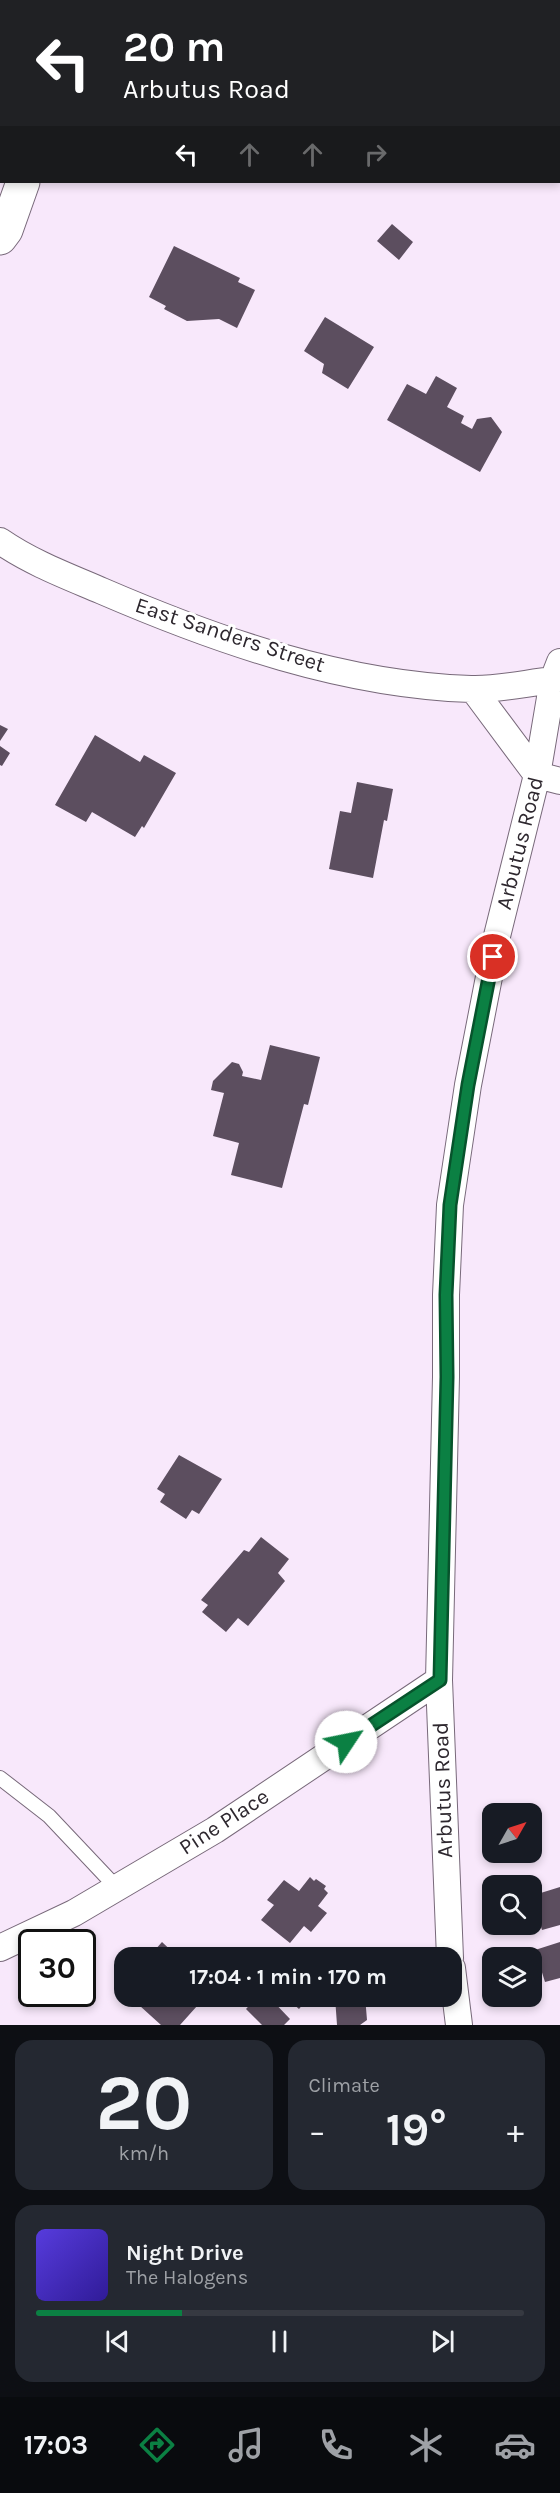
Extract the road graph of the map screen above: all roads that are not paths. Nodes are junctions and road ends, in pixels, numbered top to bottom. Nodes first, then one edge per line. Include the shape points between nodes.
1 (23, 183) edge
2 (0, 238) edge
3 (0, 541) edge
4 (556, 671) edge
5 (473, 689) junction
6 (548, 778) edge
7 (440, 1680) junction
8 (0, 1778) edge
9 (117, 1888) junction
10 (450, 1947) edge
11 (0, 1948) edge
12 (457, 2007) edge
13 (459, 2025) edge

1 - 2 main road
3 - 5 street, East Sanders Street via 22,556 158,615 285,658 386,681
4 - 5 street, East Sanders Street
4 - 6 street, Arbutus Road
5 - 6 street
6 - 7 street, Arbutus Road via 497,936 450,1205
7 - 9 street, Pine Place via 215,1830
7 - 10 street, Arbutus Road
8 - 9 lane via 49,1816
9 - 11 street, Pine Place via 74,1914
12 - 13 street

